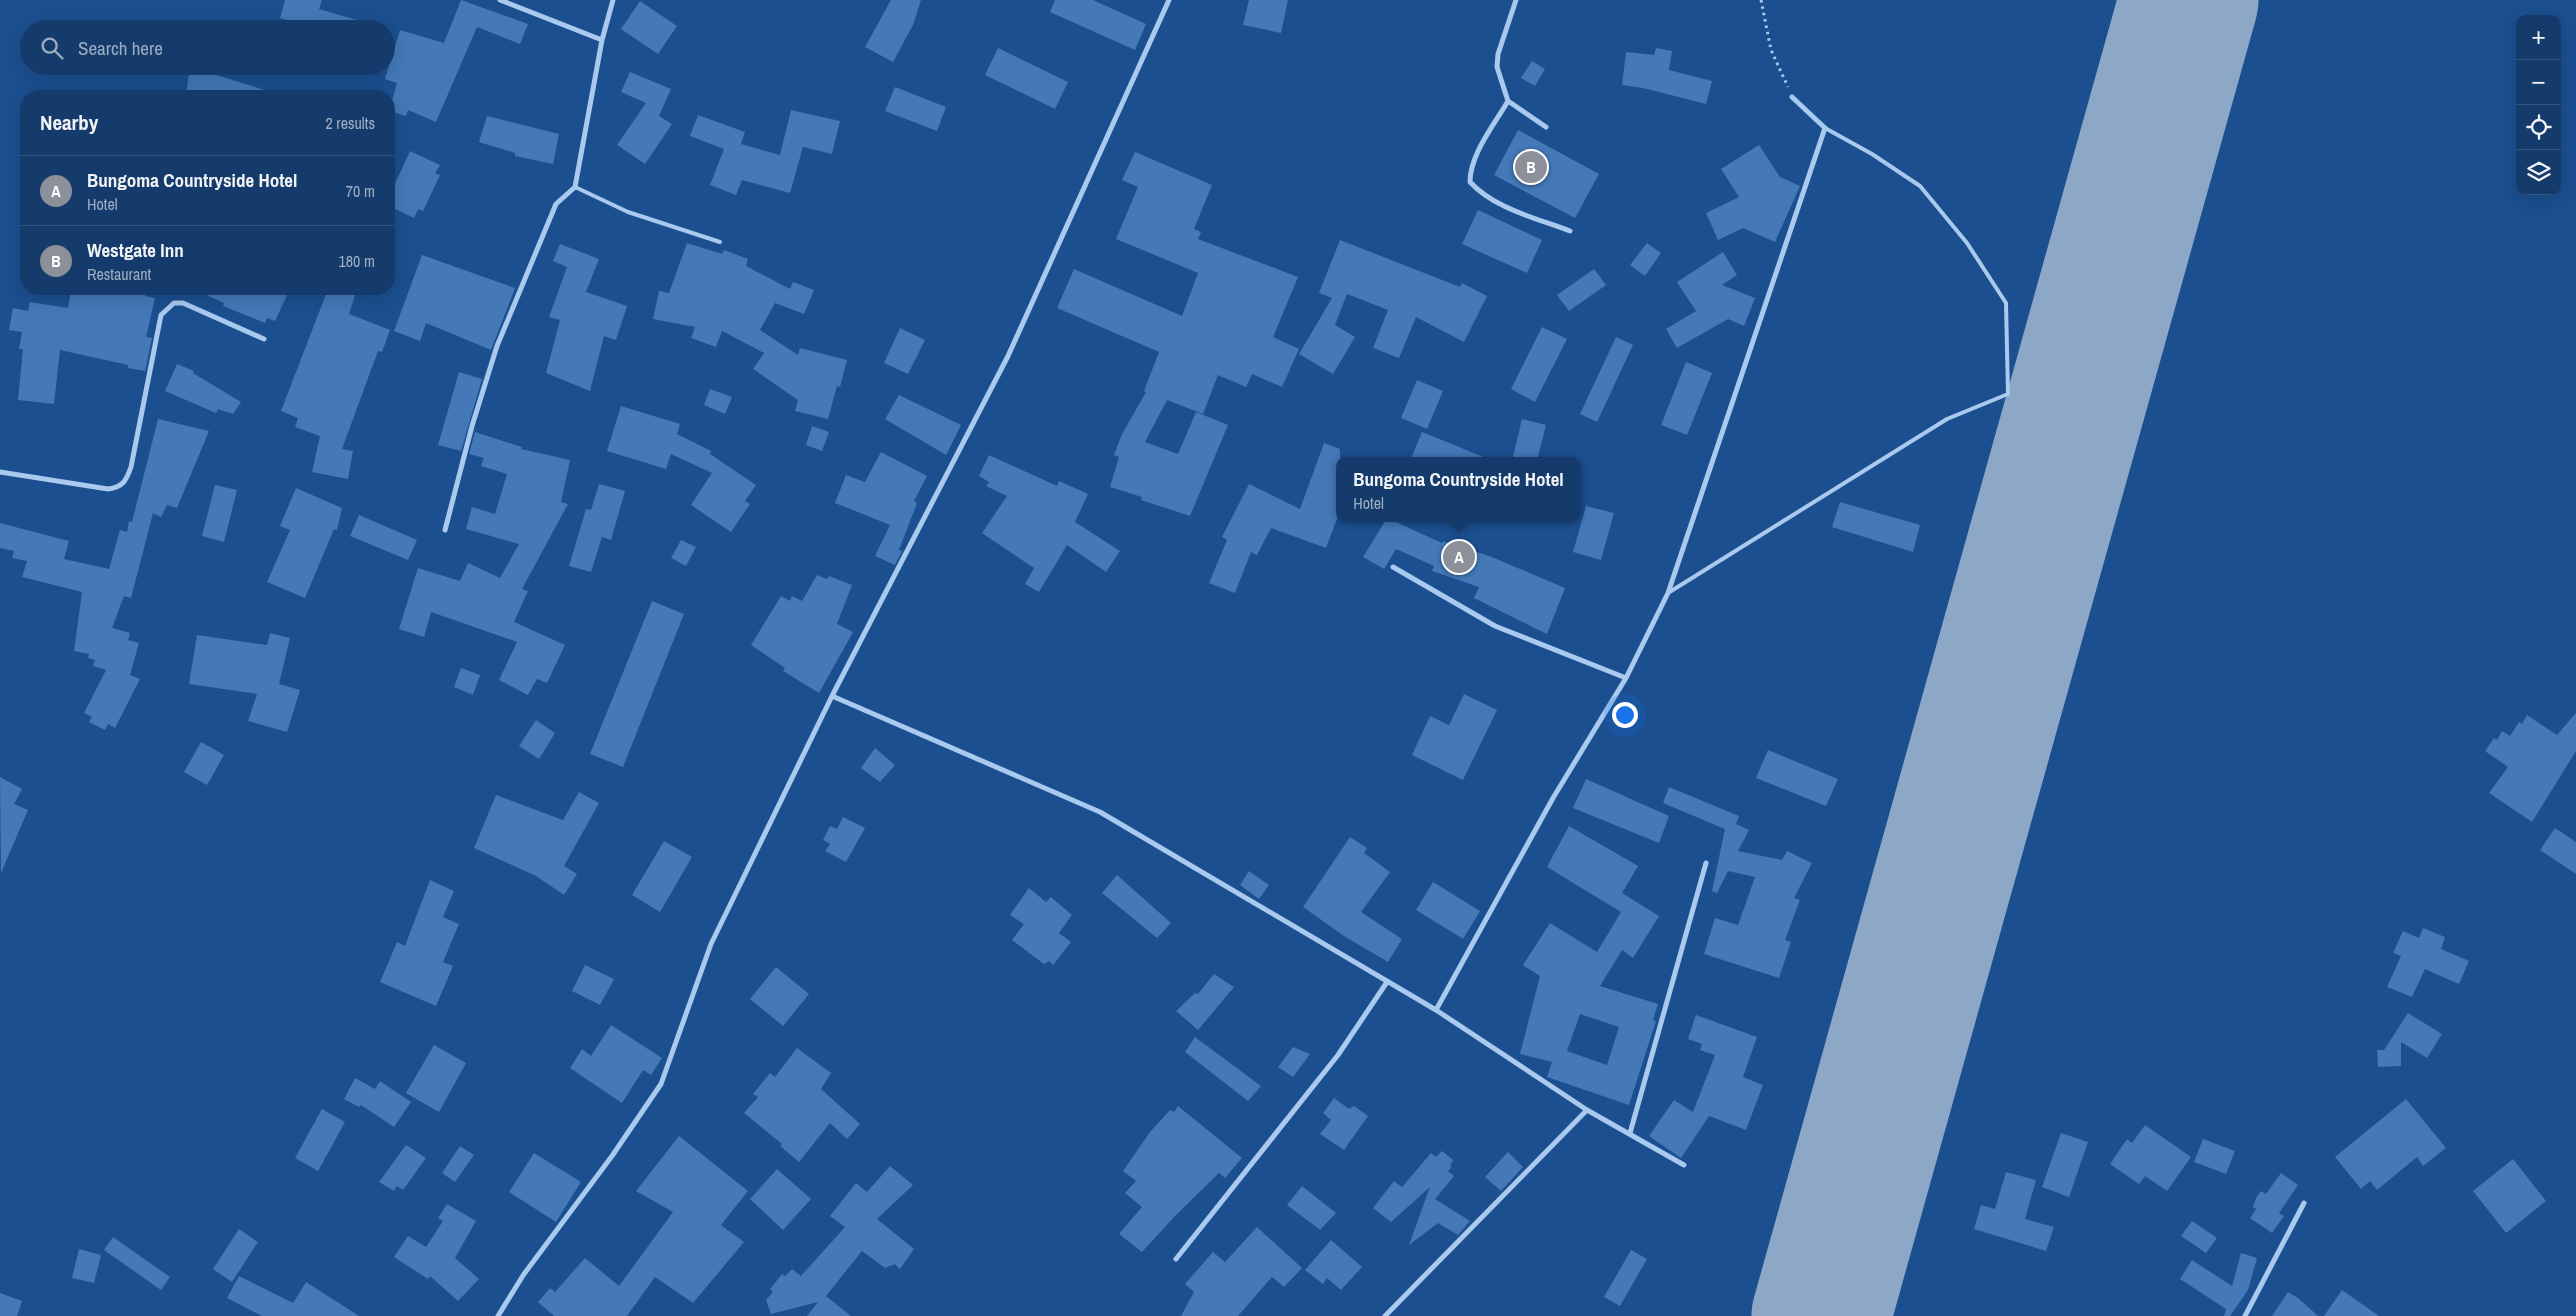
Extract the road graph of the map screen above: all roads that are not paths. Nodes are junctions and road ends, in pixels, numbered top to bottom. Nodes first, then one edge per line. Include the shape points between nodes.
1 (500, 0) edge
2 (613, 0) edge
3 (1169, 0) edge
4 (1516, 0) edge
5 (602, 40) junction
6 (1792, 97) road end
7 (1508, 101) junction
8 (1546, 127) dead end
9 (1825, 128) junction
10 (574, 187) junction
11 (1570, 230) dead end
12 (720, 242) dead end
13 (264, 338) dead end
14 (0, 472) edge
15 (445, 530) dead end
16 (1394, 567) dead end
17 (1668, 593) junction
18 (1626, 678) junction
19 (832, 696) junction
20 (1706, 863) dead end
21 (1387, 982) junction
22 (1436, 1010) junction
23 (1587, 1110) junction
24 (1630, 1133) junction
25 (1684, 1165) dead end
26 (2304, 1203) dead end
27 (1176, 1259) dead end
28 (498, 1316) edge
29 (1385, 1316) edge
30 (2245, 1316) edge

1 - 5 street
2 - 5 street
3 - 19 street via 1008,356
4 - 7 street via 1498,54 1497,68
5 - 10 street
6 - 9 street
7 - 8 street
7 - 11 street via 1476,156 1470,182 1495,202
9 - 17 street
9 - 17 lane via 1920,186 1967,243 2006,303 2008,394 1947,420
10 - 12 lane via 628,212
10 - 15 street via 556,204 497,346
13 - 14 street via 183,303 174,303 161,314 131,467 126,481 119,488
16 - 18 street via 1495,626
17 - 18 street
18 - 22 street via 1553,798
19 - 21 street via 1100,812
19 - 28 street via 711,944 661,1084 524,1274
20 - 24 street
21 - 22 street
21 - 27 street via 1338,1055
22 - 23 street
23 - 24 street
23 - 29 street
24 - 25 street
26 - 30 street

